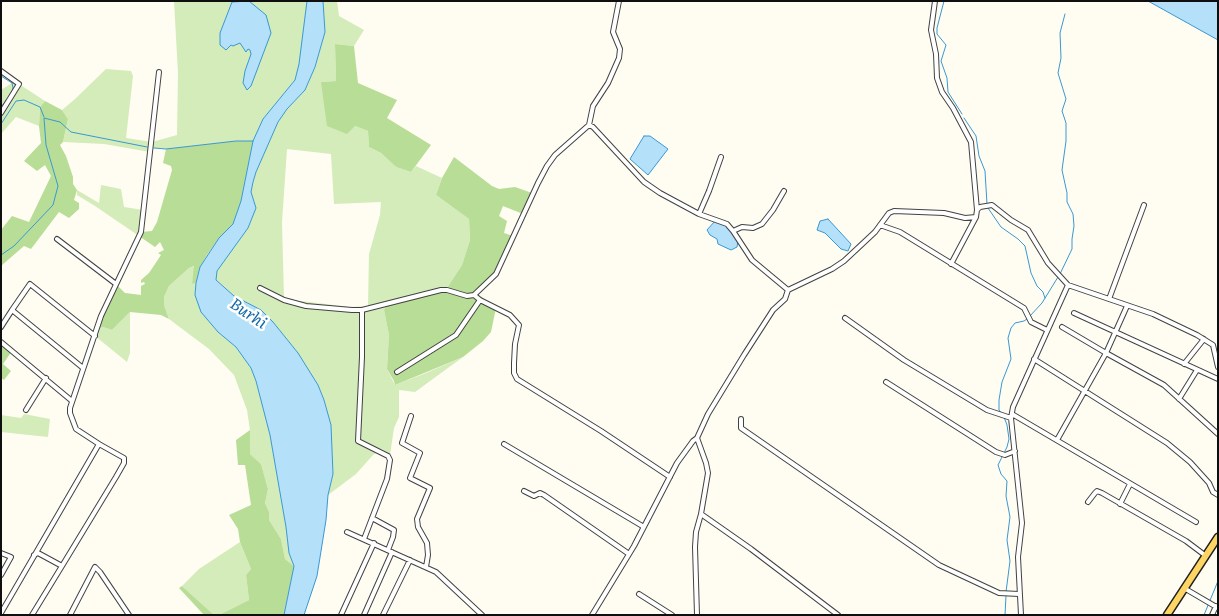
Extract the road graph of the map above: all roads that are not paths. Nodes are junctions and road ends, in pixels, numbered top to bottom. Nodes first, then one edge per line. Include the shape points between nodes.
1 (620, 1) edge
2 (936, 1) edge
3 (1, 71) edge
4 (159, 72) dead end
5 (1, 113) edge
6 (589, 125) junction
7 (721, 157) dead end
8 (784, 191) dead end
9 (1144, 205) dead end
10 (977, 210) junction
11 (699, 214) junction
12 (976, 218) junction
13 (880, 226) junction
14 (733, 231) junction
15 (57, 239) dead end
16 (951, 264) junction
17 (116, 284) junction
18 (1068, 285) junction
19 (260, 288) dead end
20 (788, 290) junction
21 (474, 295) junction
22 (1109, 299) junction
23 (480, 300) junction
24 (1127, 306) junction
25 (12, 310) junction
26 (362, 310) junction
27 (1074, 313) dead end
28 (845, 318) dead end
29 (1, 327) edge
30 (1062, 327) dead end
31 (1047, 330) junction
32 (1116, 332) junction
33 (95, 336) junction
34 (1204, 339) junction
35 (1, 342) edge
36 (1106, 353) junction
37 (1034, 359) junction
38 (1184, 364) junction
39 (1218, 367) edge
40 (83, 368) junction
41 (1197, 370) junction
42 (397, 372) dead end
43 (46, 378) junction
44 (1218, 379) edge
45 (886, 382) dead end
46 (1085, 391) junction
47 (1179, 399) junction
48 (72, 401) junction
49 (26, 410) dead end
50 (411, 416) dead end
51 (1012, 416) junction
52 (741, 419) dead end
53 (1218, 434) edge
54 (697, 438) junction
55 (1057, 440) junction
56 (99, 444) junction
57 (504, 444) dead end
58 (1015, 451) junction
59 (670, 477) junction
60 (1130, 484) junction
61 (524, 491) dead end
62 (1218, 495) edge
63 (1088, 502) dead end
64 (1120, 504) junction
65 (701, 514) junction
66 (372, 518) junction
67 (1196, 522) dead end
68 (644, 527) junction
69 (347, 532) dead end
70 (1218, 538) edge
71 (364, 539) junction
72 (374, 544) junction
73 (390, 551) junction
74 (1, 553) edge
75 (629, 554) junction
76 (34, 555) junction
77 (1206, 556) junction
78 (410, 560) junction
79 (62, 566) junction
80 (426, 567) junction
81 (1, 575) edge
82 (1184, 588) junction
83 (639, 594) dead end
84 (1019, 594) junction
85 (1216, 606) edge
86 (1, 612) edge
87 (32, 615) edge
88 (70, 615) edge
89 (129, 615) edge
90 (341, 615) edge
91 (364, 615) edge
92 (383, 615) edge
93 (482, 615) edge
94 (592, 615) edge
95 (672, 615) edge
96 (697, 615) edge
97 (838, 615) edge
98 (1021, 615) edge
99 (1167, 615) edge
100 (1212, 615) edge

1 - 6 street via 613,32 620,49 619,58 593,106
2 - 10 street via 931,30 937,78 971,142
3 - 5 street via 19,84
4 - 17 street via 141,232
6 - 11 street via 644,182
6 - 21 street via 547,166 499,270
7 - 11 street
8 - 14 street via 762,224
9 - 22 street
10 - 12 street
10 - 18 street via 986,205 996,207 1028,230 1048,263
11 - 14 street via 724,223
12 - 13 street via 894,211
12 - 16 street
13 - 16 street via 900,232
13 - 20 street via 844,261
14 - 20 street via 752,260
15 - 17 street
16 - 31 street via 1024,308 1031,322
17 - 33 street via 100,316
18 - 22 street
18 - 31 street
19 - 26 street via 306,306
20 - 54 street via 785,299 773,310 744,355
21 - 23 street
21 - 26 street via 441,290
22 - 24 street
23 - 42 street via 456,336
23 - 59 street via 510,315 519,325 514,363 517,379
24 - 32 street
24 - 34 street via 1170,321
25 - 29 street
25 - 33 street via 30,284
25 - 40 street
26 - 66 street via 358,441 390,460 387,479
27 - 32 street
28 - 51 street via 904,360 987,410
30 - 36 street
31 - 37 street
32 - 36 street
32 - 38 street
33 - 40 street
34 - 38 street
34 - 39 street via 1213,345
35 - 43 street
36 - 46 street
36 - 47 street via 1164,385
37 - 46 street
37 - 51 street
38 - 41 street
40 - 48 street
41 - 44 street
41 - 47 street
43 - 48 street
43 - 49 street
45 - 58 street via 984,446 1003,455
46 - 55 street
46 - 62 street via 1167,443 1190,462
47 - 53 street
48 - 56 street via 70,413 76,430
50 - 80 street via 402,443 420,453 410,478 430,488 417,519 427,543
51 - 55 street
51 - 58 street
52 - 84 street via 741,428 938,565 1004,594
54 - 59 street
54 - 65 street via 708,473
55 - 60 street
56 - 76 street
56 - 79 street via 124,458 124,463
57 - 68 street
58 - 84 street via 1022,523 1018,557
59 - 68 street
60 - 64 street
60 - 67 street
61 - 75 street via 534,496 544,494
63 - 64 street via 1097,492
64 - 77 street
65 - 96 street via 695,547
65 - 97 street
66 - 71 street
66 - 73 street via 394,530
68 - 75 street
69 - 71 street
70 - 77 main road
71 - 72 street
72 - 73 street
72 - 90 street
73 - 78 street
73 - 91 street
74 - 81 street via 12,558
75 - 94 street
76 - 79 street via 38,553
76 - 86 street
77 - 82 main road
78 - 80 street
78 - 92 street
79 - 87 street
80 - 93 street via 442,576
82 - 85 street
82 - 99 main road
83 - 95 street
84 - 98 street
85 - 100 street
88 - 89 street via 95,567

